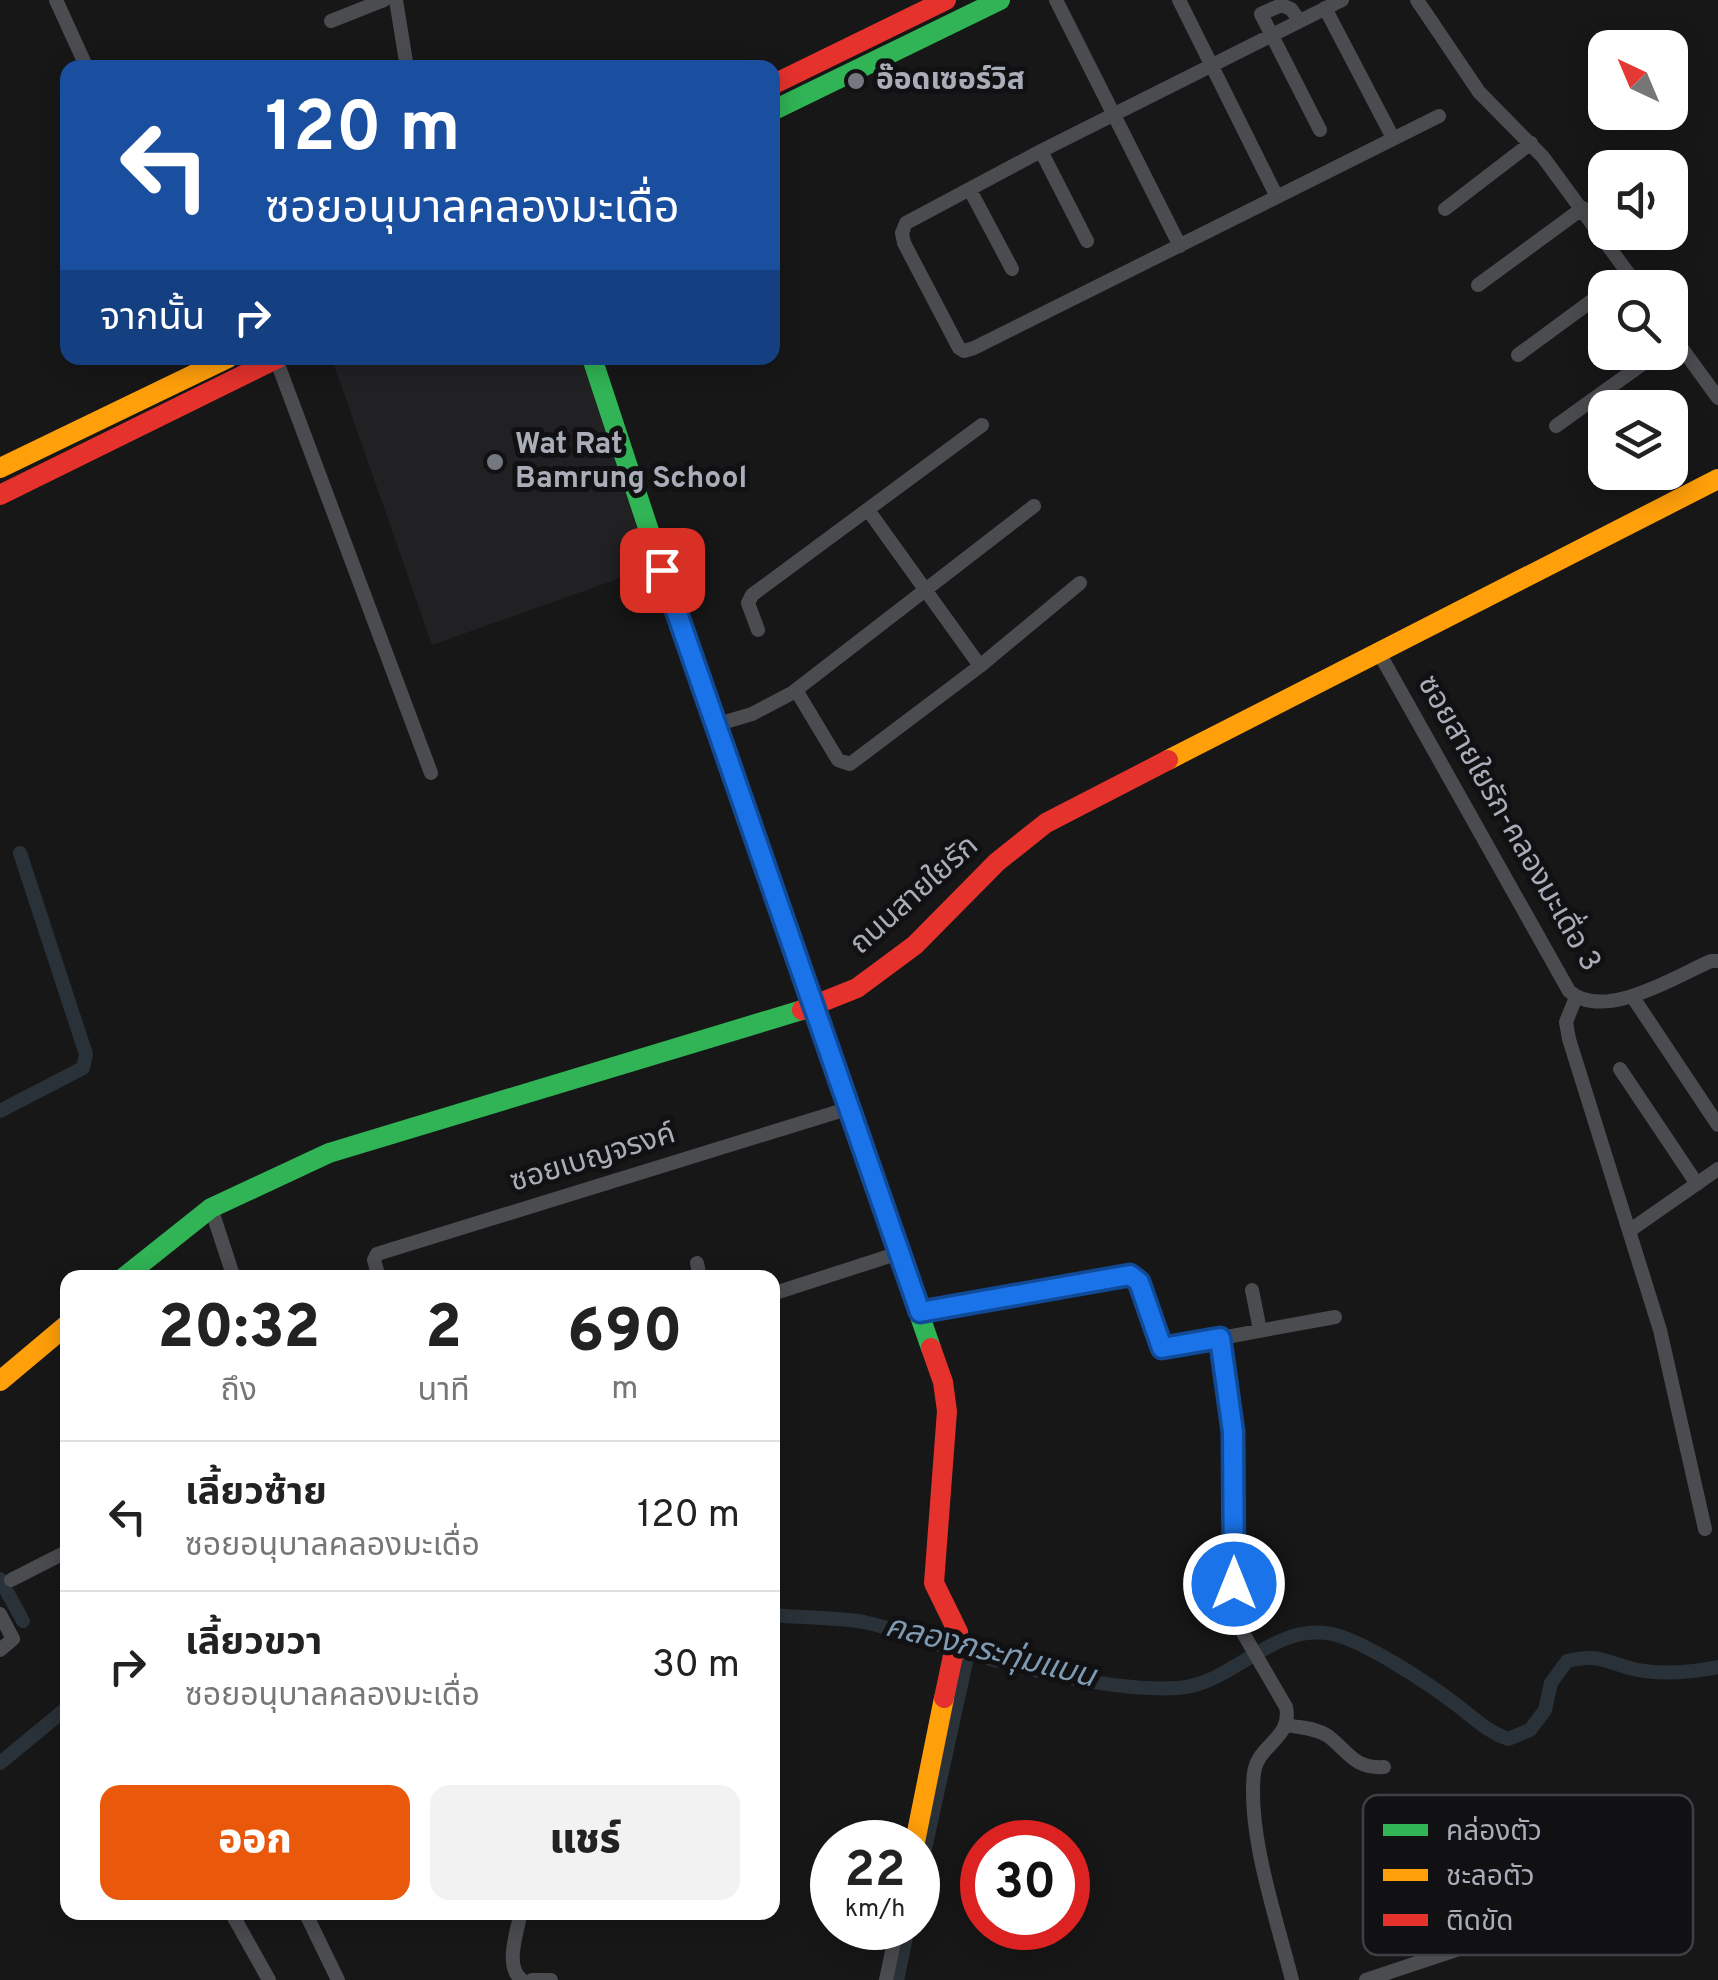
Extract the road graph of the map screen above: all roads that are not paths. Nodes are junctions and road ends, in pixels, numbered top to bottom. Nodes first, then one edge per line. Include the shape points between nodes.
1 (56, 0) edge
2 (384, 0) edge
3 (396, 0) edge
4 (946, 0) edge
5 (1000, 0) edge
6 (1056, 0) edge
7 (1179, 0) edge
8 (1254, 0) edge
9 (1342, 0) edge
10 (1416, 0) edge
11 (1325, 8) junction
12 (1261, 14) junction
13 (1299, 20) junction
14 (331, 21) dead end
15 (1271, 36) junction
16 (83, 60) edge
17 (406, 60) edge
18 (1212, 66) junction
19 (780, 81) edge
20 (780, 107) edge
21 (1116, 114) junction
22 (1439, 116) dead end
23 (1320, 130) dead end
24 (1393, 138) junction
25 (1532, 143) junction
26 (1042, 151) junction
27 (970, 190) junction
28 (1277, 197) junction
29 (1583, 208) junction
30 (1445, 209) dead end
31 (1087, 241) dead end
32 (1180, 246) junction
33 (1012, 269) dead end
34 (1626, 270) edge
35 (1478, 285) dead end
36 (1588, 303) edge
37 (1518, 354) dead end
38 (1688, 360) edge
39 (200, 365) edge
40 (263, 365) edge
41 (280, 365) edge
42 (594, 365) edge
43 (1633, 370) edge
44 (1718, 398) edge
45 (982, 425) dead end
46 (1556, 426) dead end
47 (0, 468) edge
48 (1718, 479) edge
49 (0, 495) edge
50 (1034, 506) dead end
51 (868, 510) junction
52 (1080, 582) dead end
53 (924, 592) junction
54 (758, 630) dead end
55 (1378, 651) junction
56 (980, 666) junction
57 (796, 690) junction
58 (716, 724) junction
59 (431, 773) dead end
60 (1718, 961) edge
61 (1576, 996) junction
62 (1632, 996) junction
63 (814, 1004) junction
64 (1620, 1069) dead end
65 (850, 1108) junction
66 (1718, 1125) edge
67 (1718, 1169) edge
68 (1696, 1184) junction
69 (212, 1208) junction
70 (1629, 1231) junction
71 (899, 1253) junction
72 (133, 1270) edge
73 (231, 1270) edge
74 (376, 1270) edge
75 (1252, 1290) dead end
76 (780, 1291) edge
77 (920, 1312) junction
78 (1335, 1317) dead end
79 (1260, 1330) junction
80 (60, 1331) edge
81 (1220, 1338) junction
82 (0, 1382) edge
83 (1706, 1528) dead end
84 (60, 1555) edge
85 (11, 1580) dead end
86 (0, 1614) edge
87 (0, 1650) edge
88 (1288, 1725) junction
89 (1384, 1767) dead end
90 (921, 1820) edge
91 (236, 1920) edge
92 (309, 1920) edge
93 (520, 1920) edge
94 (893, 1950) edge
95 (1441, 1955) edge
96 (269, 1980) edge
97 (338, 1980) edge
98 (522, 1980) edge
99 (532, 1980) edge
100 (551, 1980) edge
101 (886, 1980) edge
102 (1292, 1980) edge
103 (1366, 1980) edge

1 - 16 street
2 - 14 street
3 - 17 street
4 - 19 street
5 - 20 street
6 - 21 street
7 - 18 street
8 - 12 street
9 - 11 street
10 - 25 street via 1479,92
11 - 13 street
11 - 24 street
12 - 13 street via 1281,5
12 - 15 street
13 - 15 street
15 - 18 street
15 - 23 street
18 - 21 street
18 - 28 street
21 - 26 street
21 - 32 street
22 - 24 street
24 - 28 street
25 - 29 street
25 - 30 street
26 - 27 street
26 - 31 street
27 - 32 street via 906,223 902,233 964,351
27 - 33 street
28 - 32 street
29 - 34 street
29 - 35 street
36 - 37 street
38 - 44 street
39 - 47 street
40 - 49 street
41 - 59 street
42 - 58 street
43 - 46 street
45 - 51 street
48 - 55 street, ถนนสายใยรัก
50 - 53 street
51 - 53 street
51 - 54 street via 752,595 748,603
52 - 56 street
53 - 56 street
53 - 57 street
55 - 61 street, ซอยสายใยรัก-คลองมะเดื่อ 3
55 - 63 street, ถนนสายใยรัก via 1046,823 883,971
56 - 57 street via 850,764 838,760
57 - 58 street
58 - 63 street
60 - 62 street, ซอยสายใยรัก-คลองมะเดื่อ 3
61 - 62 street, ซอยสายใยรัก-คลองมะเดื่อ 3 via 1604,1004
61 - 70 street via 1566,1022 1569,1038
62 - 66 street
63 - 65 street
63 - 69 street, ถนนสายใยรัก via 329,1153
64 - 68 street
65 - 71 street
65 - 74 street, ซอยเบญจรงค์ via 376,1254
67 - 68 street
68 - 70 street
69 - 72 street, ถนนสายใยรัก
69 - 73 street
70 - 83 street via 1660,1330
71 - 76 street
71 - 77 street
75 - 79 street
77 - 81 street via 1130,1275 1139,1282 1162,1348
77 - 90 street via 947,1410 934,1583 958,1632
78 - 79 street
79 - 81 street
80 - 82 street
81 - 88 street via 1233,1432 1234,1584 1243,1633 1286,1707
84 - 85 street
86 - 87 street via 13,1638
88 - 89 street via 1327,1735 1350,1760
88 - 102 street via 1254,1768 1254,1792 1261,1854
91 - 96 street
92 - 97 street
93 - 98 street via 512,1965
94 - 101 street
95 - 103 street
99 - 100 street

